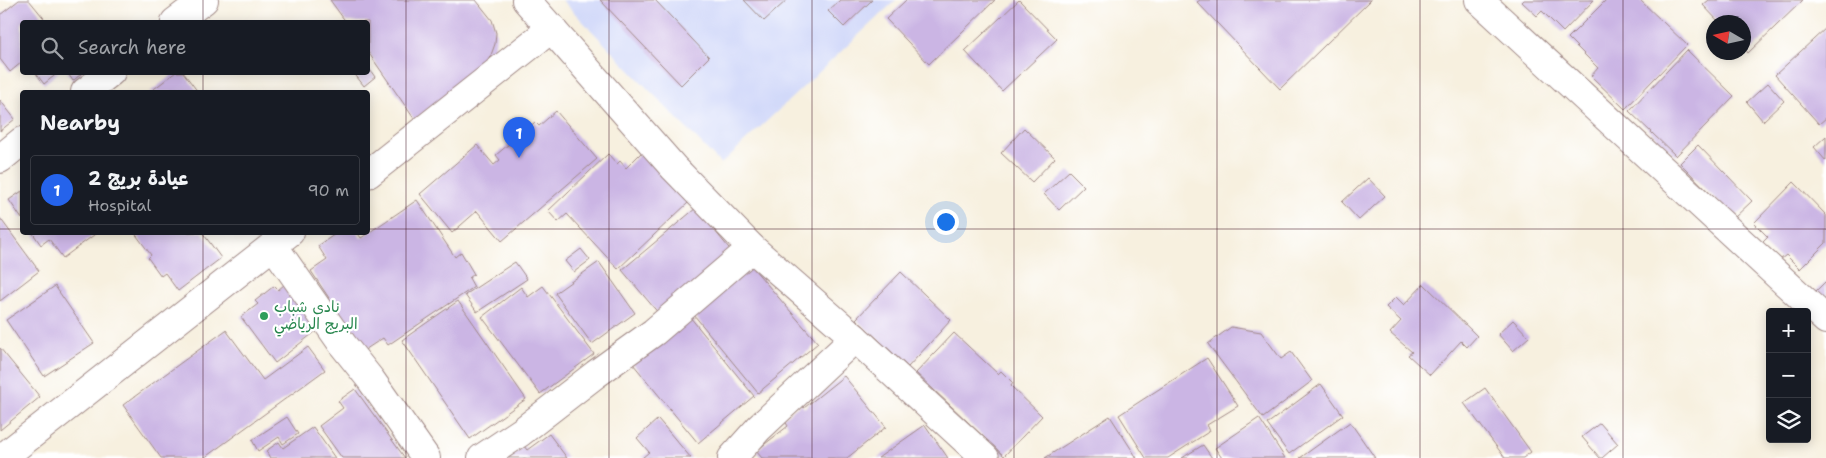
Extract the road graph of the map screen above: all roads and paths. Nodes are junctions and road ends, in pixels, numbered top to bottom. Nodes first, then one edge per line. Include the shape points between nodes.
1 (204, 0) edge
2 (526, 0) edge
3 (1479, 0) edge
4 (178, 20) edge
5 (552, 28) junction
6 (107, 75) edge
7 (88, 90) edge
8 (20, 144) edge
9 (0, 159) edge
10 (370, 172) edge
11 (281, 239) edge
12 (752, 248) junction
13 (1826, 320) edge
14 (855, 338) junction
15 (2, 458) edge
16 (426, 458) edge
17 (482, 458) edge
18 (732, 458) edge
19 (984, 458) edge

1 - 4 street
2 - 5 street
3 - 13 street
5 - 10 street
5 - 12 street via 674,168
6 - 7 street
8 - 9 street
11 - 15 street
11 - 16 street via 343,345
12 - 14 street
12 - 17 street via 654,332
14 - 18 street via 759,428
14 - 19 street

